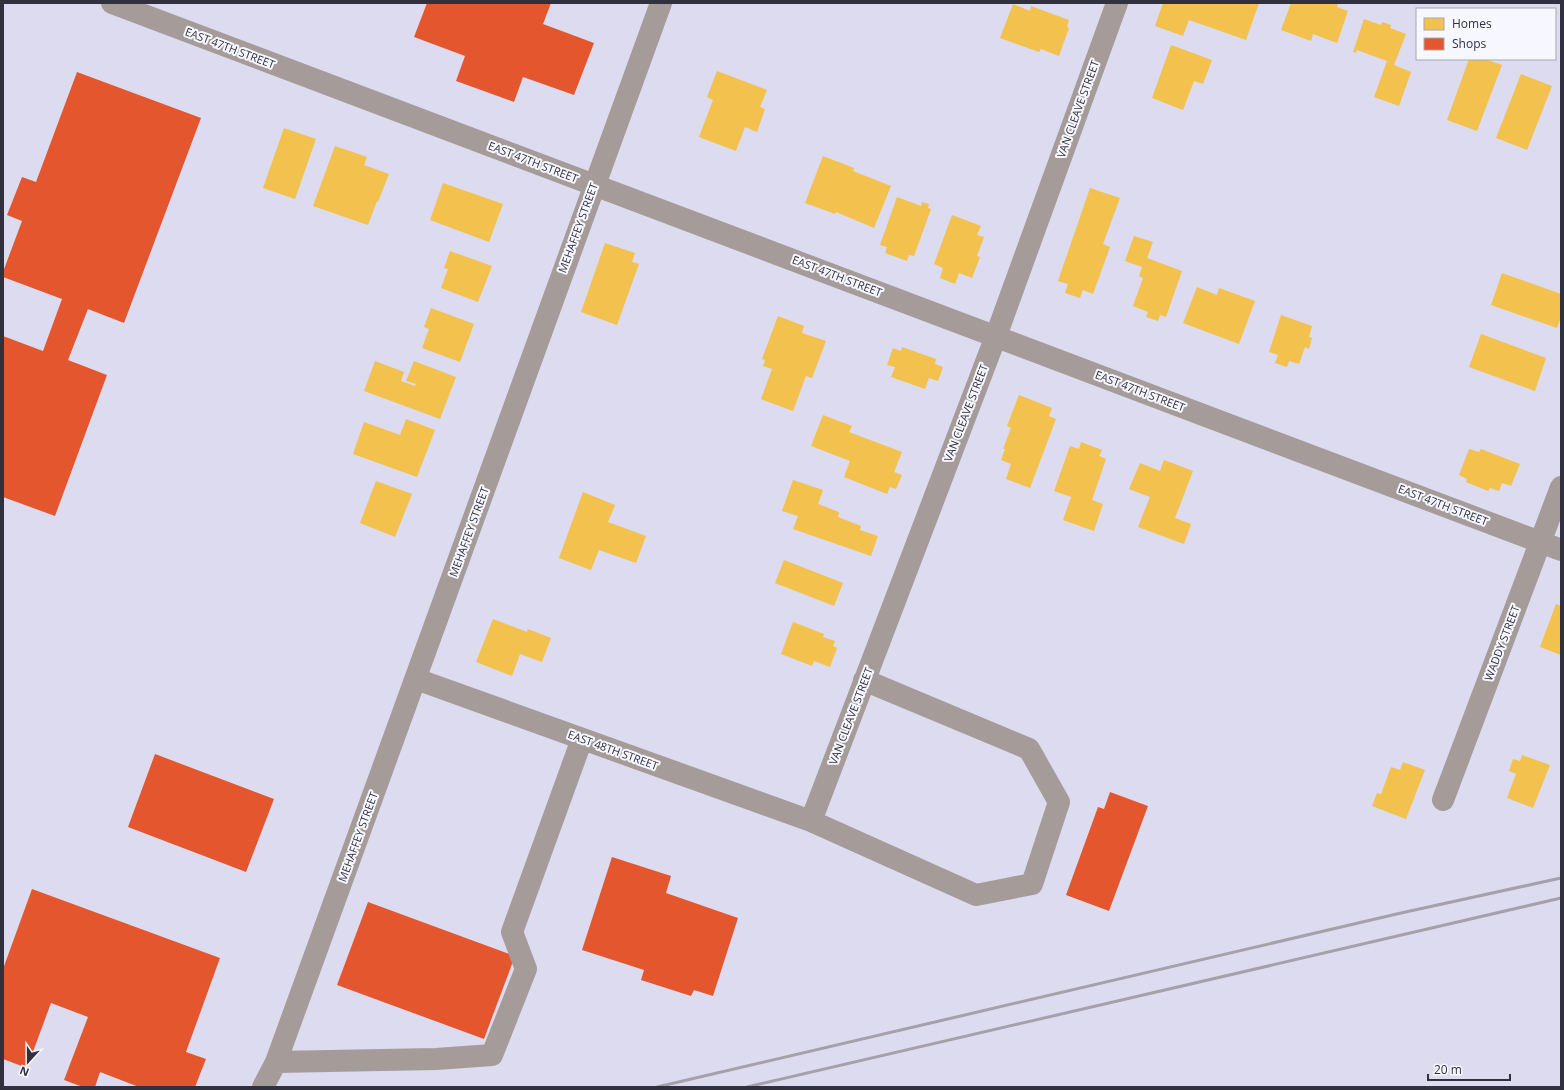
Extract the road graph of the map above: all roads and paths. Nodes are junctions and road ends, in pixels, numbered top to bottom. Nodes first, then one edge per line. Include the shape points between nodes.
1 (112, 3) edge
2 (661, 3) edge
3 (1117, 3) edge
4 (594, 185) junction
5 (996, 336) junction
6 (1561, 487) edge
7 (1540, 542) junction
8 (1561, 550) edge
9 (416, 679) junction
10 (864, 680) junction
11 (582, 739) junction
12 (1442, 800) dead end
13 (811, 821) junction
14 (276, 1062) junction
15 (263, 1087) edge

1 - 4 street, EAST 47TH STREET
2 - 4 street, MEHAFFEY STREET
3 - 5 street, VAN CLEAVE STREET
4 - 5 street, EAST 47TH STREET
4 - 9 street, MEHAFFEY STREET
5 - 7 street, EAST 47TH STREET
5 - 10 street, VAN CLEAVE STREET
6 - 7 street, WADDY STREET
7 - 8 street, EAST 47TH STREET
7 - 12 street, WADDY STREET
9 - 11 street, EAST 48TH STREET
9 - 14 street, MEHAFFEY STREET
10 - 13 street, VAN CLEAVE STREET
10 - 13 street, EAST 48TH STREET via 1029,750 1059,802 1032,884 976,895
11 - 13 street, EAST 48TH STREET
11 - 14 street via 512,932 526,969 492,1055 436,1059
14 - 15 street, MEHAFFEY STREET

